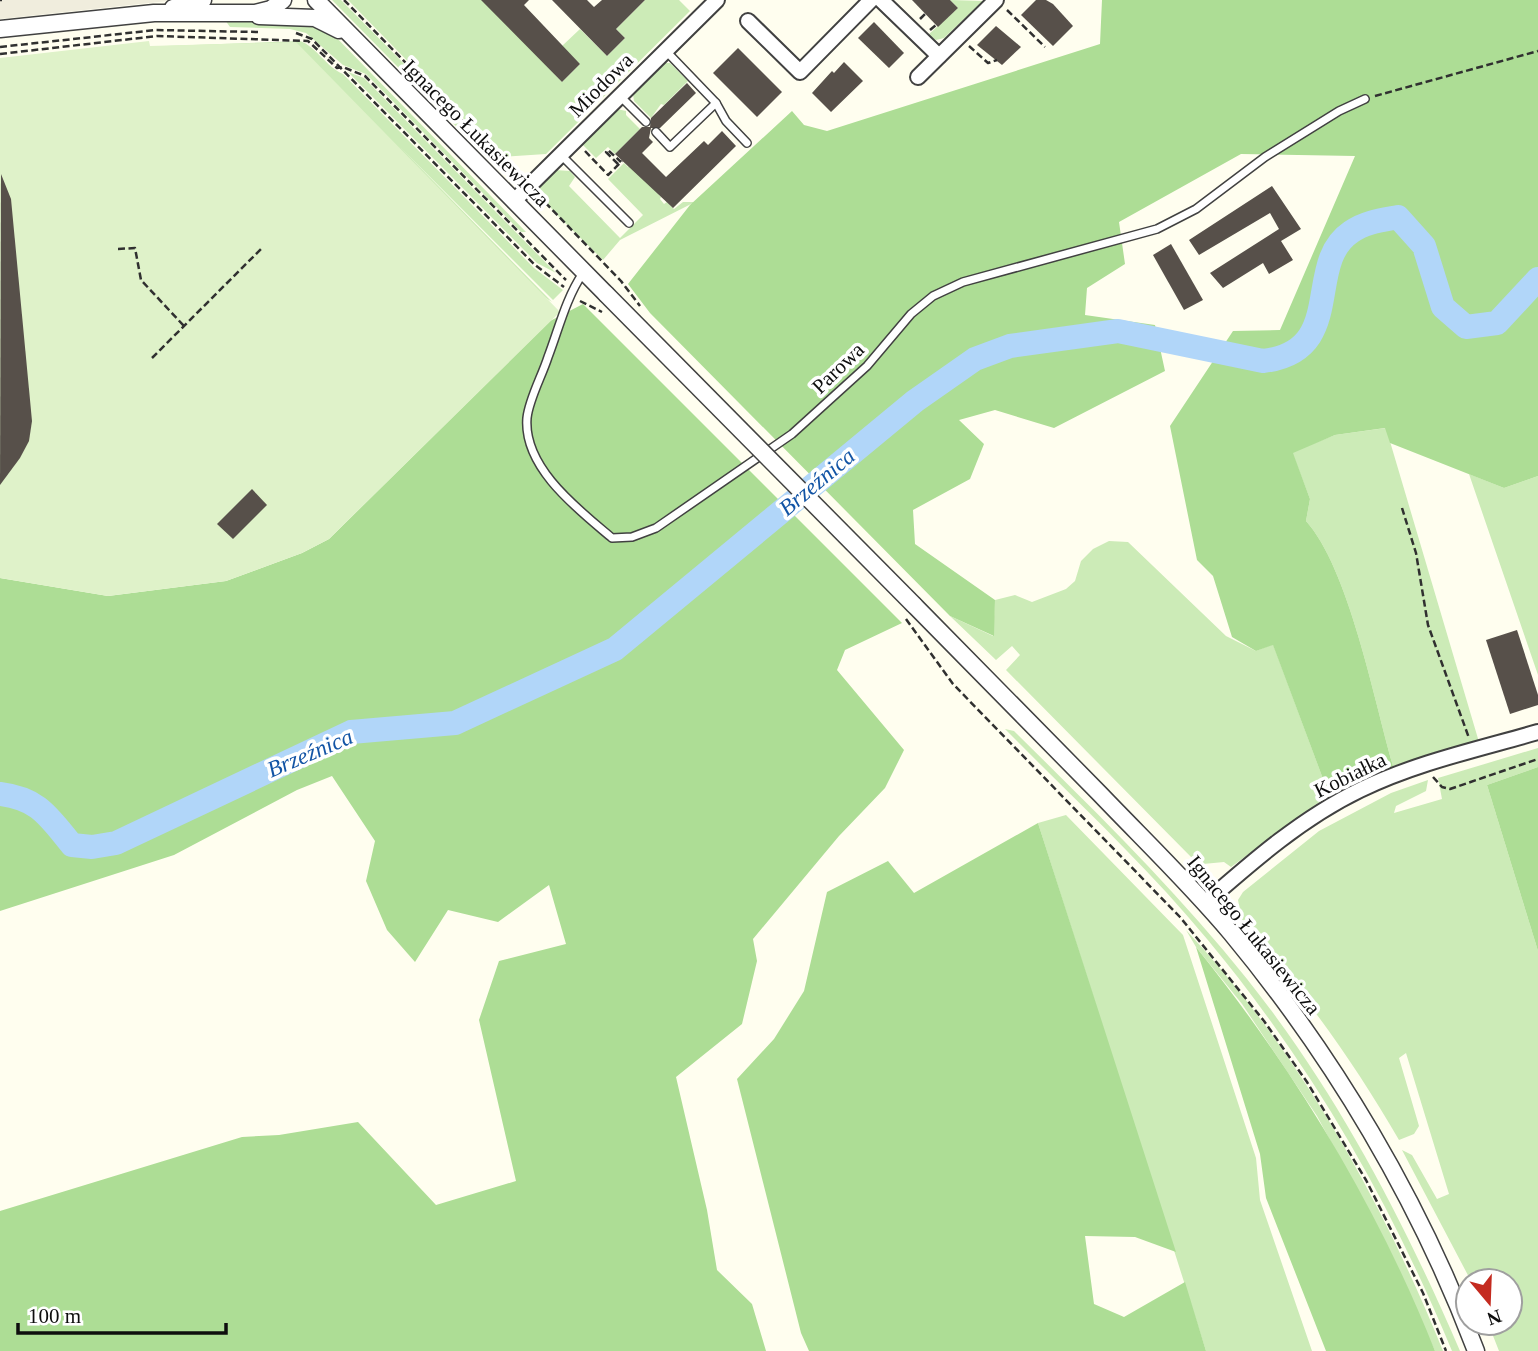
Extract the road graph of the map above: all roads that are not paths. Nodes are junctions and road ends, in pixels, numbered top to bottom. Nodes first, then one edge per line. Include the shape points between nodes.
1 (203, 0) edge
2 (284, 0) edge
3 (316, 0) edge
4 (717, 0) edge
5 (871, 0) edge
6 (881, 0) edge
7 (1001, 4) edge
8 (154, 13) junction
9 (222, 15) junction
10 (748, 21) dead end
11 (0, 29) edge
12 (350, 35) junction
13 (666, 51) junction
14 (939, 57) junction
15 (918, 77) dead end
16 (621, 96) junction
17 (1365, 99) road end
18 (716, 103) junction
19 (646, 122) dead end
20 (656, 132) dead end
21 (747, 143) dead end
22 (560, 155) junction
23 (513, 201) junction
24 (629, 223) dead end
25 (584, 272) junction
26 (1538, 732) edge
27 (1205, 903) junction
28 (1476, 1351) edge

1 - 8 street
2 - 9 street via 264,12
3 - 12 street, Ignacego Łukasiewicza
4 - 13 street, Miodowa
5 - 10 street via 800,72
6 - 14 street
7 - 14 street
8 - 9 street
8 - 11 street
9 - 12 street via 315,18
12 - 23 street, Ignacego Łukasiewicza
13 - 16 street, Miodowa
13 - 18 lane
14 - 15 street
16 - 19 lane
16 - 22 street, Miodowa
17 - 25 lane, Parowa via 1276,150 1196,209 1157,229 963,282 933,296 911,314 867,366 792,434 656,528 632,537 612,538 566,498 530,442 527,418 570,293
18 - 20 lane via 670,147
18 - 21 lane
22 - 23 street, Miodowa
22 - 24 lane
23 - 25 street, Ignacego Łukasiewicza
25 - 27 street, Ignacego Łukasiewicza, bridge via 909,611
26 - 27 street, Kobiałka via 1361,789 1319,812
27 - 28 street, Ignacego Łukasiewicza via 1289,1007 1367,1125 1423,1228

